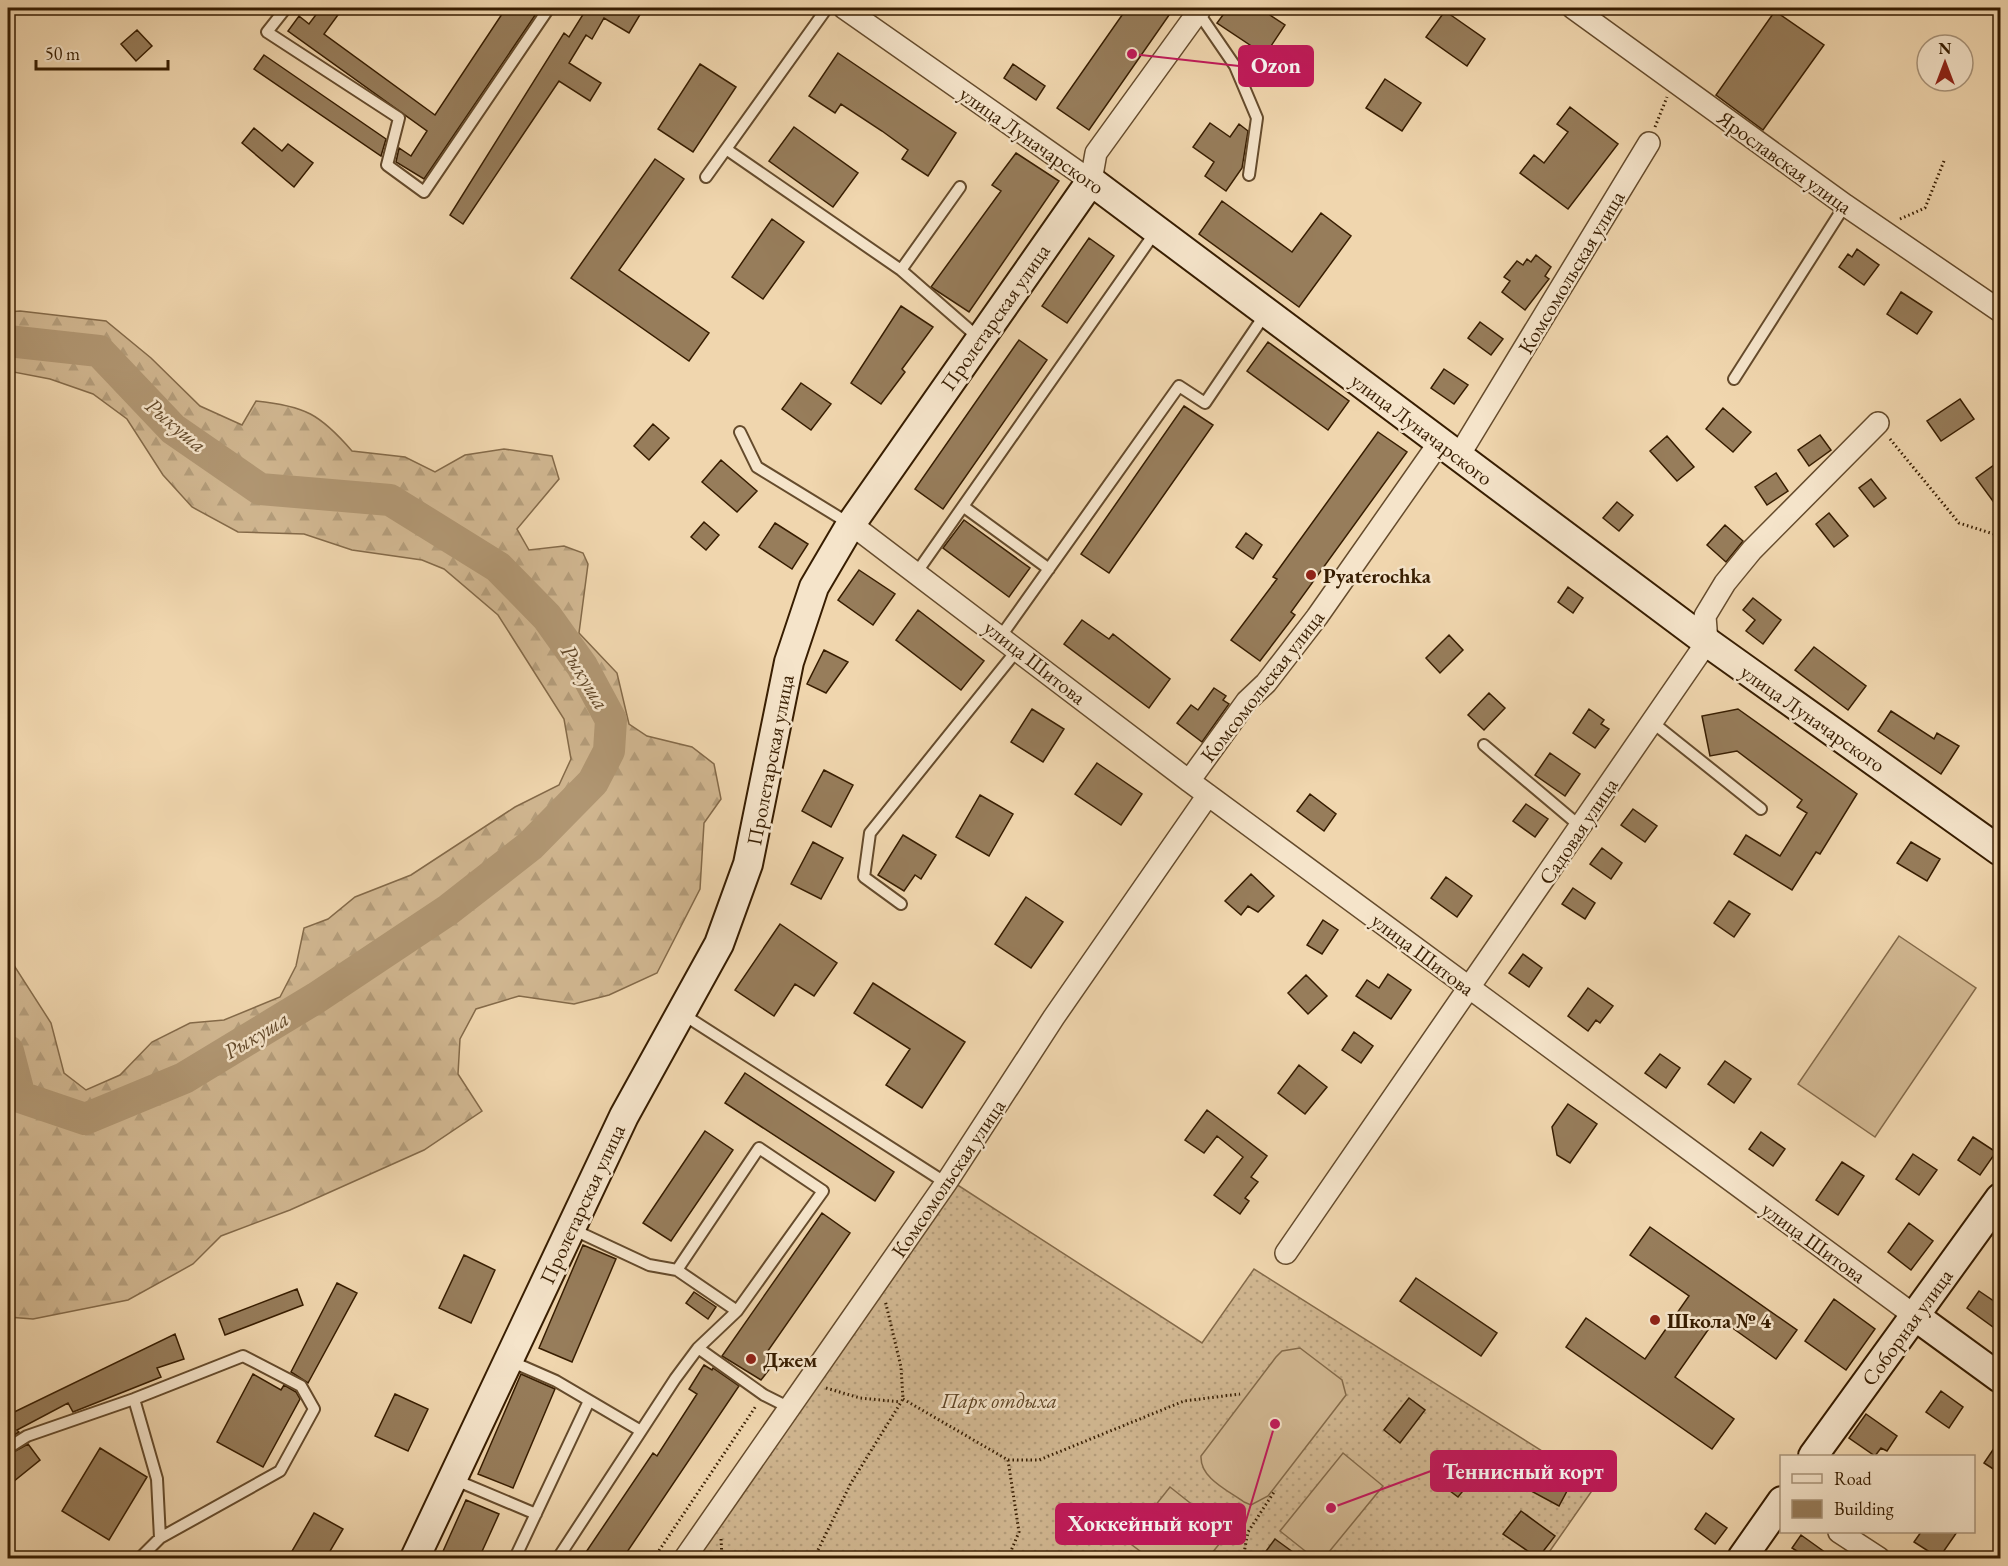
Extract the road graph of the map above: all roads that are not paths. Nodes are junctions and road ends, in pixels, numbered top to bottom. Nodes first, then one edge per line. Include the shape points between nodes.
1 (286, 8) edge
2 (549, 8) edge
3 (827, 8) edge
4 (844, 8) edge
5 (1573, 8) edge
6 (1199, 10) edge
7 (1649, 143) road end
8 (726, 149) junction
9 (1249, 175) dead end
10 (706, 177) dead end
11 (1091, 181) junction
12 (960, 187) dead end
13 (1845, 205) junction
14 (1156, 231) junction
15 (901, 270) junction
16 (1267, 311) junction
17 (2001, 311) edge
18 (980, 339) junction
19 (1734, 379) dead end
20 (1878, 423) road end
21 (740, 432) dead end
22 (1449, 450) junction
23 (964, 507) junction
24 (851, 524) junction
25 (1049, 569) junction
26 (917, 572) junction
27 (1000, 636) junction
28 (1707, 642) junction
29 (1018, 649) junction
30 (1652, 722) junction
31 (1484, 745) dead end
32 (1189, 781) junction
33 (1208, 795) junction
34 (1761, 809) dead end
35 (1581, 827) junction
36 (2001, 851) edge
37 (901, 904) dead end
38 (1470, 989) junction
39 (680, 1012) junction
40 (946, 1183) junction
41 (2001, 1197) edge
42 (572, 1228) junction
43 (1286, 1253) dead end
44 (677, 1270) junction
45 (737, 1311) junction
46 (1915, 1316) junction
47 (698, 1348) junction
48 (508, 1359) junction
49 (2001, 1378) edge
50 (134, 1399) junction
51 (589, 1401) junction
52 (790, 1408) junction
53 (641, 1431) junction
54 (8, 1448) edge
55 (1814, 1455) edge
56 (452, 1479) junction
57 (1780, 1504) edge
58 (536, 1514) junction
59 (1841, 1533) edge
60 (160, 1538) junction
61 (140, 1558) edge
62 (415, 1558) edge
63 (515, 1558) edge
64 (558, 1558) edge
65 (685, 1558) edge
66 (1742, 1558) edge
67 (1879, 1558) edge

1 - 2 lane via 267,32 399,118 387,165 424,192
3 - 8 lane
4 - 11 street, улица Луначарского
5 - 13 street, Ярославская улица
6 - 9 lane via 1235,66 1257,118
6 - 11 street, Пролетарская улица via 1096,153
7 - 22 street, Комсомольская улица
8 - 10 lane
8 - 15 lane
11 - 14 street, улица Луначарского
11 - 18 street, Пролетарская улица
12 - 15 lane
13 - 17 street, Ярославская улица
13 - 19 lane
14 - 16 street, улица Луначарского
14 - 23 lane
15 - 18 lane
16 - 22 street, улица Луначарского
16 - 25 lane via 1205,403 1179,386
18 - 24 street, Пролетарская улица
20 - 28 street via 1760,542 1725,584 1705,616
21 - 24 lane via 757,467
22 - 28 street, улица Луначарского
22 - 32 street, Комсомольская улица via 1266,683 1247,701
23 - 25 lane
23 - 26 lane
24 - 26 street, улица Шитова
24 - 39 street, Пролетарская улица via 814,587 789,662 765,790 734,906 719,944
25 - 27 lane
26 - 27 street, улица Шитова
27 - 29 street, улица Шитова
28 - 30 street, Садовая улица
28 - 36 street, улица Луначарского
29 - 32 street, улица Шитова
29 - 37 lane via 870,833 864,877
30 - 34 lane
30 - 35 street, Садовая улица
31 - 35 lane
32 - 33 street, улица Шитова
33 - 38 street, улица Шитова
33 - 40 street, Комсомольская улица via 1054,1017
35 - 38 street, Садовая улица
38 - 43 street, Садовая улица
38 - 46 street, улица Шитова
39 - 40 lane
39 - 42 street, Пролетарская улица via 624,1116
40 - 52 street, Комсомольская улица
41 - 46 street, Соборная улица
42 - 44 lane via 649,1264
42 - 48 street, Пролетарская улица
44 - 45 lane
44 - 45 lane via 759,1148 823,1191
45 - 47 lane
46 - 49 street, улица Шитова
46 - 55 street, Соборная улица
47 - 52 lane via 764,1395
47 - 53 lane
48 - 51 lane
48 - 56 street, Пролетарская улица
50 - 54 lane via 27,1436
50 - 60 lane via 157,1479
50 - 60 lane via 243,1356 301,1386 314,1409 280,1472
51 - 53 lane
51 - 58 lane
52 - 65 street, Комсомольская улица
53 - 64 lane
56 - 58 lane
56 - 62 street, Пролетарская улица
57 - 66 street
58 - 63 lane
59 - 67 street
60 - 61 lane

